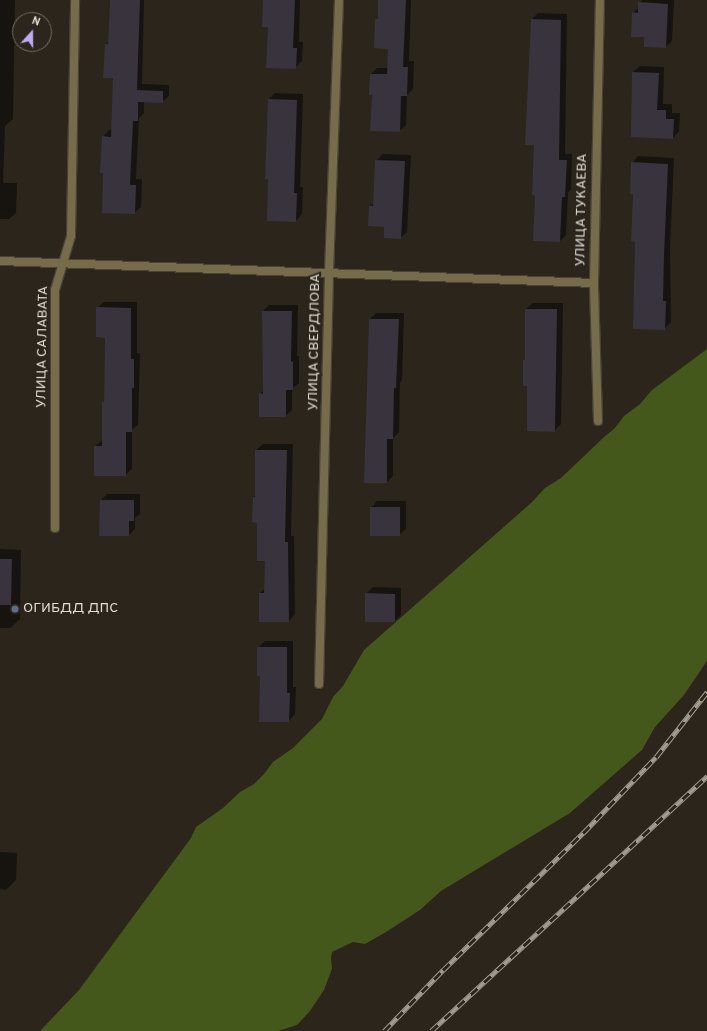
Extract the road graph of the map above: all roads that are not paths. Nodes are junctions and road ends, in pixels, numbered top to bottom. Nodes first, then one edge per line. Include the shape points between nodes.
1 (75, 0) edge
2 (339, 0) edge
3 (600, 0) edge
4 (0, 261) edge
5 (62, 264) junction
6 (329, 272) junction
7 (594, 282) junction
8 (598, 421) dead end
9 (55, 528) dead end
10 (319, 684) dead end

1 - 5 street, УЛИЦА САЛАВАТА via 71,236
2 - 6 street, УЛИЦА СВЕРДЛОВА
3 - 7 street, УЛИЦА ТУКАЕВА
4 - 5 street
5 - 6 street
5 - 9 street, УЛИЦА САЛАВАТА via 55,290
6 - 7 street
6 - 10 street, УЛИЦА СВЕРДЛОВА
7 - 8 street, УЛИЦА ТУКАЕВА

